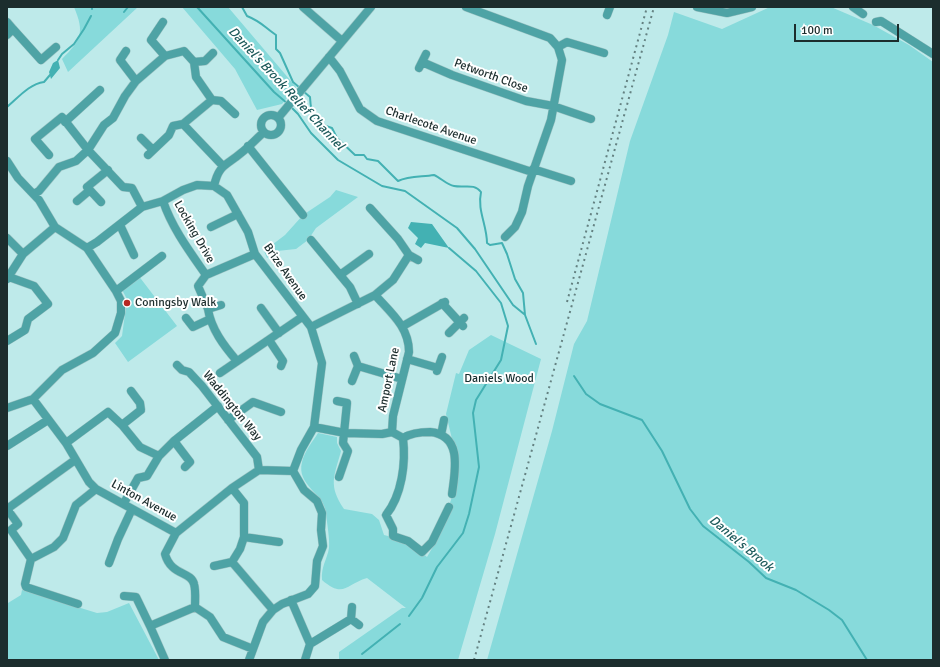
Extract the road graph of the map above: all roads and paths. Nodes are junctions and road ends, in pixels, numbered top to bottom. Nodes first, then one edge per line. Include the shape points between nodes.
1 (303, 7) edge
2 (371, 7) edge
3 (466, 7) edge
4 (610, 7) edge
5 (697, 7) edge
6 (752, 7) edge
7 (855, 7) edge
8 (862, 14) dead end
9 (607, 15) dead end
10 (7, 22) edge
11 (163, 22) dead end
12 (876, 22) dead end
13 (10, 32) edge
14 (342, 41) junction
15 (56, 47) dead end
16 (558, 47) junction
17 (126, 51) dead end
18 (213, 53) dead end
19 (604, 53) dead end
20 (933, 54) edge
21 (165, 56) junction
22 (329, 57) junction
23 (423, 61) dead end
24 (194, 62) junction
25 (136, 81) junction
26 (100, 90) dead end
27 (212, 100) junction
28 (553, 106) junction
29 (285, 110) junction
30 (235, 114) dead end
31 (591, 119) dead end
32 (65, 122) junction
33 (183, 124) junction
34 (264, 132) junction
35 (141, 138) dead end
36 (248, 146) junction
37 (88, 150) junction
38 (49, 155) dead end
39 (7, 161) edge
40 (222, 166) junction
41 (108, 170) junction
42 (533, 170) junction
43 (571, 181) dead end
44 (214, 186) junction
45 (90, 190) junction
46 (34, 194) junction
47 (77, 201) dead end
48 (163, 201) junction
49 (101, 202) dead end
50 (142, 207) junction
51 (370, 208) dead end
52 (238, 214) junction
53 (303, 215) dead end
54 (120, 225) junction
55 (55, 227) junction
56 (211, 227) dead end
57 (506, 237) dead end
58 (7, 238) edge
59 (311, 240) dead end
60 (86, 248) junction
61 (135, 251) dead end
62 (23, 254) junction
63 (255, 254) junction
64 (369, 254) dead end
65 (409, 255) junction
66 (162, 256) dead end
67 (418, 260) dead end
68 (206, 275) junction
69 (340, 275) junction
70 (8, 278) edge
71 (116, 291) junction
72 (375, 295) junction
73 (358, 304) junction
74 (221, 306) dead end
75 (261, 308) dead end
76 (208, 309) junction
77 (302, 317) junction
78 (186, 318) dead end
79 (210, 319) junction
80 (403, 326) junction
81 (312, 327) junction
82 (279, 333) junction
83 (448, 333) dead end
84 (269, 340) junction
85 (7, 341) edge
86 (354, 356) dead end
87 (442, 357) dead end
88 (407, 359) junction
89 (236, 361) junction
90 (177, 365) dead end
91 (281, 366) dead end
92 (358, 366) junction
93 (220, 373) dead end
94 (402, 379) junction
95 (352, 381) dead end
96 (131, 391) dead end
97 (33, 399) junction
98 (337, 400) dead end
99 (218, 406) junction
100 (7, 408) edge
101 (281, 412) dead end
102 (48, 420) junction
103 (228, 420) junction
104 (444, 420) dead end
105 (122, 425) junction
106 (314, 427) junction
107 (392, 432) junction
108 (345, 433) junction
109 (440, 435) junction
110 (403, 438) junction
111 (174, 440) junction
112 (66, 444) junction
113 (7, 446) edge
114 (160, 456) junction
115 (75, 460) junction
116 (185, 467) dead end
117 (259, 470) junction
118 (293, 471) junction
119 (339, 477) dead end
120 (232, 488) junction
121 (96, 489) junction
122 (452, 494) dead end
123 (124, 503) junction
124 (449, 507) dead end
125 (7, 509) edge
126 (132, 509) junction
127 (9, 532) edge
128 (176, 533) junction
129 (244, 537) junction
130 (279, 542) dead end
131 (31, 559) junction
132 (232, 562) junction
133 (109, 563) dead end
134 (214, 566) dead end
135 (124, 596) dead end
136 (291, 600) junction
137 (78, 604) dead end
138 (352, 606) dead end
139 (195, 607) junction
140 (273, 610) junction
141 (351, 619) junction
142 (359, 625) dead end
143 (150, 626) junction
144 (310, 644) junction
145 (253, 649) junction
146 (165, 660) edge
147 (249, 660) edge
148 (305, 660) edge

1 - 14 street
2 - 14 street
3 - 16 street via 550,38
4 - 9 street
5 - 6 street via 727,13
7 - 8 street
10 - 13 street
11 - 21 street via 151,40
12 - 20 street via 881,22
13 - 15 street via 41,60
14 - 22 street
16 - 19 street via 567,42
16 - 28 street via 562,60
17 - 25 street via 117,62
18 - 24 street via 205,62
21 - 24 street via 184,50
21 - 25 street
22 - 29 street
22 - 42 street, Charlecote Avenue via 340,71 360,109 377,121
23 - 28 street, Petworth Close via 452,75 526,101
24 - 27 street via 196,77
25 - 37 street via 113,118 104,125
26 - 32 street
27 - 30 street via 221,101
27 - 33 street
28 - 31 street, Petworth Close
28 - 42 street via 551,120
29 - 34 street via 277,131 272,134
29 - 34 street via 264,118 261,126
32 - 37 street
32 - 38 street via 62,117 34,139
33 - 35 street via 173,126 169,135 154,150
33 - 40 street
34 - 36 street
36 - 40 street
36 - 53 street
37 - 41 street
37 - 46 street via 76,161 59,167
39 - 46 street via 18,178
40 - 44 street
41 - 45 street via 87,187
41 - 50 street via 123,187 132,188
42 - 43 street, Charlecote Avenue
42 - 57 street via 515,227
44 - 48 street via 197,185
44 - 52 street, Brize Avenue via 227,195
45 - 47 street
45 - 49 street
46 - 55 street
48 - 50 street
48 - 68 street, Locking Drive via 186,246
50 - 54 street
51 - 65 street via 398,238
52 - 56 street
52 - 63 street, Brize Avenue via 248,232
54 - 60 street
54 - 61 street
55 - 60 street
55 - 62 street
58 - 62 street
59 - 69 street
60 - 71 street
62 - 70 street
63 - 68 street
63 - 77 street, Brize Avenue
64 - 69 street
65 - 67 street
65 - 72 street via 393,280
66 - 71 street
68 - 76 street via 198,286
69 - 73 street
70 - 85 street via 34,286 48,304 28,319 25,330
71 - 97 street via 121,301 115,333 93,353 62,370
72 - 73 street
72 - 80 street, Amport Lane
73 - 81 street
74 - 76 street
75 - 82 street
76 - 79 street
77 - 81 street, Brize Avenue
77 - 82 street
78 - 79 street via 192,330
79 - 89 street
80 - 83 street via 444,302 462,322
80 - 88 street, Amport Lane via 409,343
81 - 106 street, Brize Avenue via 322,363
82 - 84 street
84 - 89 street
84 - 91 street via 283,361
86 - 92 street
87 - 88 street via 437,370
88 - 94 street, Amport Lane
89 - 93 street
90 - 99 street, Waddington Way via 194,377
92 - 94 street
92 - 95 street
94 - 107 street, Amport Lane
96 - 105 street via 140,403 141,410
97 - 100 street
97 - 102 street, Linton Avenue
98 - 108 street via 347,403
99 - 103 street, Waddington Way
99 - 111 street
101 - 103 street via 253,402
102 - 112 street, Linton Avenue
102 - 113 street
103 - 117 street, Waddington Way via 257,457
104 - 109 street
105 - 112 street via 108,412
105 - 114 street via 140,447
106 - 108 street
106 - 118 street, Brize Avenue
107 - 108 street
107 - 110 street
108 - 119 street via 343,442 348,450
109 - 110 street via 424,432
109 - 122 street via 448,440 455,454
110 - 124 street via 404,460 401,476 394,505 386,515 393,529 393,536 408,541 422,552 432,542
111 - 114 street
111 - 116 street via 190,462
112 - 115 street, Linton Avenue
114 - 123 street via 147,476 138,478
115 - 121 street, Linton Avenue
115 - 125 street
117 - 118 street
117 - 120 street, Linton Avenue
118 - 136 street via 322,513 323,546 317,561 317,578 312,591
120 - 128 street, Linton Avenue
120 - 129 street via 244,503
121 - 123 street, Linton Avenue
121 - 131 street via 76,505 63,538 54,547
123 - 126 street, Linton Avenue
125 - 127 street via 18,524
126 - 128 street, Linton Avenue
126 - 133 street
127 - 131 street
128 - 139 street via 165,554 170,567 191,578 194,584
129 - 130 street
129 - 132 street
131 - 137 street via 26,587
132 - 134 street
132 - 140 street
135 - 143 street via 136,598
136 - 140 street
136 - 144 street
138 - 141 street
139 - 143 street
139 - 145 street via 210,617 224,638
140 - 145 street via 263,622
141 - 142 street
141 - 144 street
143 - 146 street
144 - 148 street
145 - 147 street

